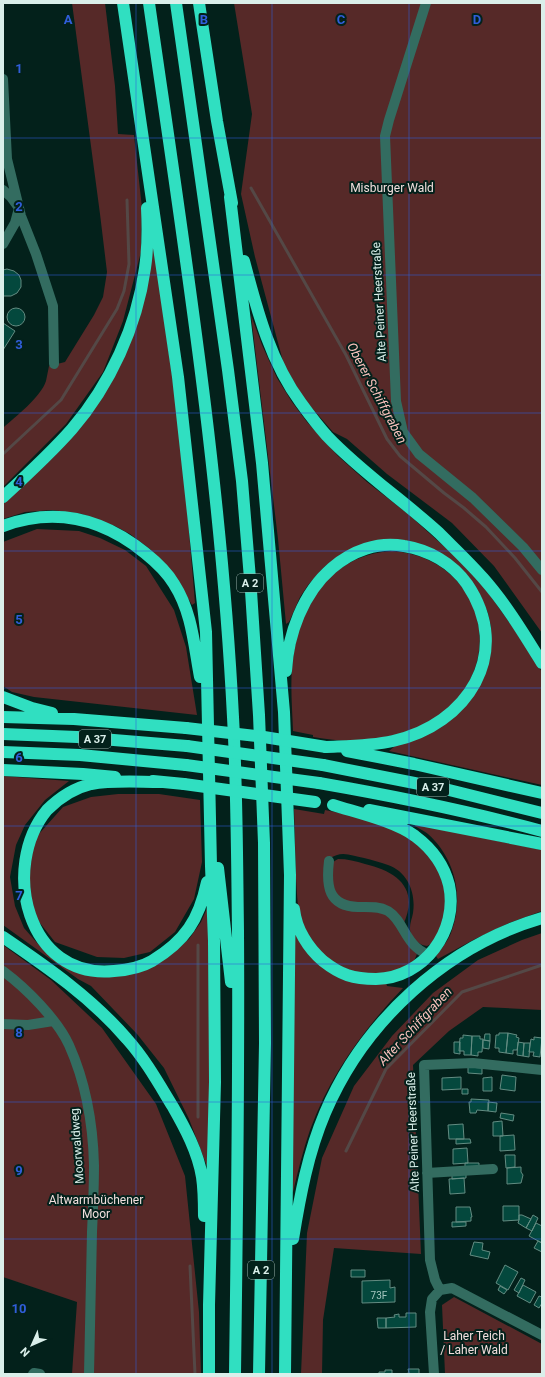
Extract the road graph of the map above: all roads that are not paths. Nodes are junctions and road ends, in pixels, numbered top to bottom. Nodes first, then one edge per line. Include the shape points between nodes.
1 (123, 3) edge
2 (149, 3) edge
3 (176, 3) edge
4 (199, 3) edge
5 (426, 3) edge
6 (3, 79) edge
7 (146, 153) junction
8 (5, 160) edge
9 (3, 190) edge
10 (230, 197) junction
11 (19, 208) junction
12 (3, 244) edge
13 (54, 364) dead end
14 (3, 497) edge
15 (3, 526) edge
16 (542, 570) edge
17 (542, 663) edge
18 (3, 697) edge
19 (284, 712) junction
20 (3, 717) edge
21 (207, 718) junction
22 (74, 719) junction
23 (3, 734) edge
24 (326, 747) junction
25 (3, 752) edge
26 (3, 770) edge
27 (160, 782) junction
28 (542, 792) edge
29 (209, 795) junction
30 (333, 805) junction
31 (542, 814) edge
32 (542, 831) edge
33 (542, 844) edge
34 (329, 862) dead end
35 (211, 866) junction
36 (290, 875) junction
37 (542, 918) edge
38 (3, 937) edge
39 (429, 956) junction
40 (3, 971) edge
41 (53, 1021) junction
42 (3, 1024) edge
43 (239, 1054) junction
44 (542, 1070) edge
45 (493, 1169) dead end
46 (427, 1173) junction
47 (286, 1278) junction
48 (440, 1290) junction
49 (209, 1305) junction
50 (542, 1335) edge
51 (33, 1374) edge
52 (40, 1374) edge
53 (89, 1374) edge
54 (209, 1374) edge
55 (235, 1374) edge
56 (259, 1374) edge
57 (285, 1374) edge
58 (434, 1374) edge

1 - 7 highway
2 - 43 highway, A 2 via 202,373 224,593 234,725
3 - 56 highway, A 2 via 242,481 259,715 264,843 265,1043
4 - 10 highway
5 - 16 street, Alte Peiner Heerstraße via 385,136 396,401 403,432 419,454 473,498 523,546
6 - 8 street
7 - 14 highway via 148,234 145,268 139,298 122,350 110,375 72,429
7 - 21 highway via 178,377 206,632
8 - 11 street
9 - 11 street
10 - 17 highway via 258,313 278,365 300,402 327,436 465,558 506,608
10 - 19 highway via 262,463
11 - 12 street via 15,223
11 - 13 street via 53,306
15 - 21 highway via 34,517 80,519 103,526 131,542 154,561 174,583 185,605 194,636
18 - 22 highway
19 - 24 highway via 286,661 292,633 308,598 324,575 341,560 358,551 397,544 416,548 449,565 462,578 481,611 486,641 484,657 474,687 451,714 415,734 378,744
19 - 36 highway
20 - 22 highway
21 - 29 highway
22 - 24 highway, bridge via 186,728
23 - 31 highway, A 37, bridge via 187,746 323,765 445,789
24 - 28 highway
25 - 32 highway, A 37, bridge via 186,765 319,783 440,806
26 - 27 highway via 83,774
27 - 30 highway, bridge
27 - 35 highway via 91,784 56,801 39,816 21,848 16,868 19,905 28,926 40,942 70,964 92,971 108,972 146,965 167,952 195,919
29 - 35 highway
29 - 43 highway
30 - 33 highway
30 - 39 highway via 395,825 414,835 431,850 442,866 449,884 449,918 442,937
34 - 39 street via 328,886 337,902 346,906 380,908 389,912 416,947
35 - 49 highway via 215,1082
36 - 39 highway via 295,918 303,937 316,955 334,970 364,979 397,976 413,969
36 - 47 highway
37 - 47 highway via 497,934 454,959 395,1007 352,1061 325,1113 315,1140 299,1201
38 - 49 highway via 57,974 103,1014 147,1065 178,1116 193,1146 202,1176 204,1274
40 - 41 street, Moorwaldweg via 33,997
41 - 42 street via 28,1025
41 - 53 street, Moorwaldweg via 68,1044 84,1085 91,1120 94,1165
43 - 55 highway, A 2
44 - 46 street, Alte Peiner Heerstraße via 473,1063 424,1065
45 - 46 street
46 - 48 street, Alte Peiner Heerstraße via 430,1260
47 - 57 highway
48 - 50 street via 452,1288
48 - 58 street via 432,1299 430,1312
49 - 54 highway
51 - 52 street

